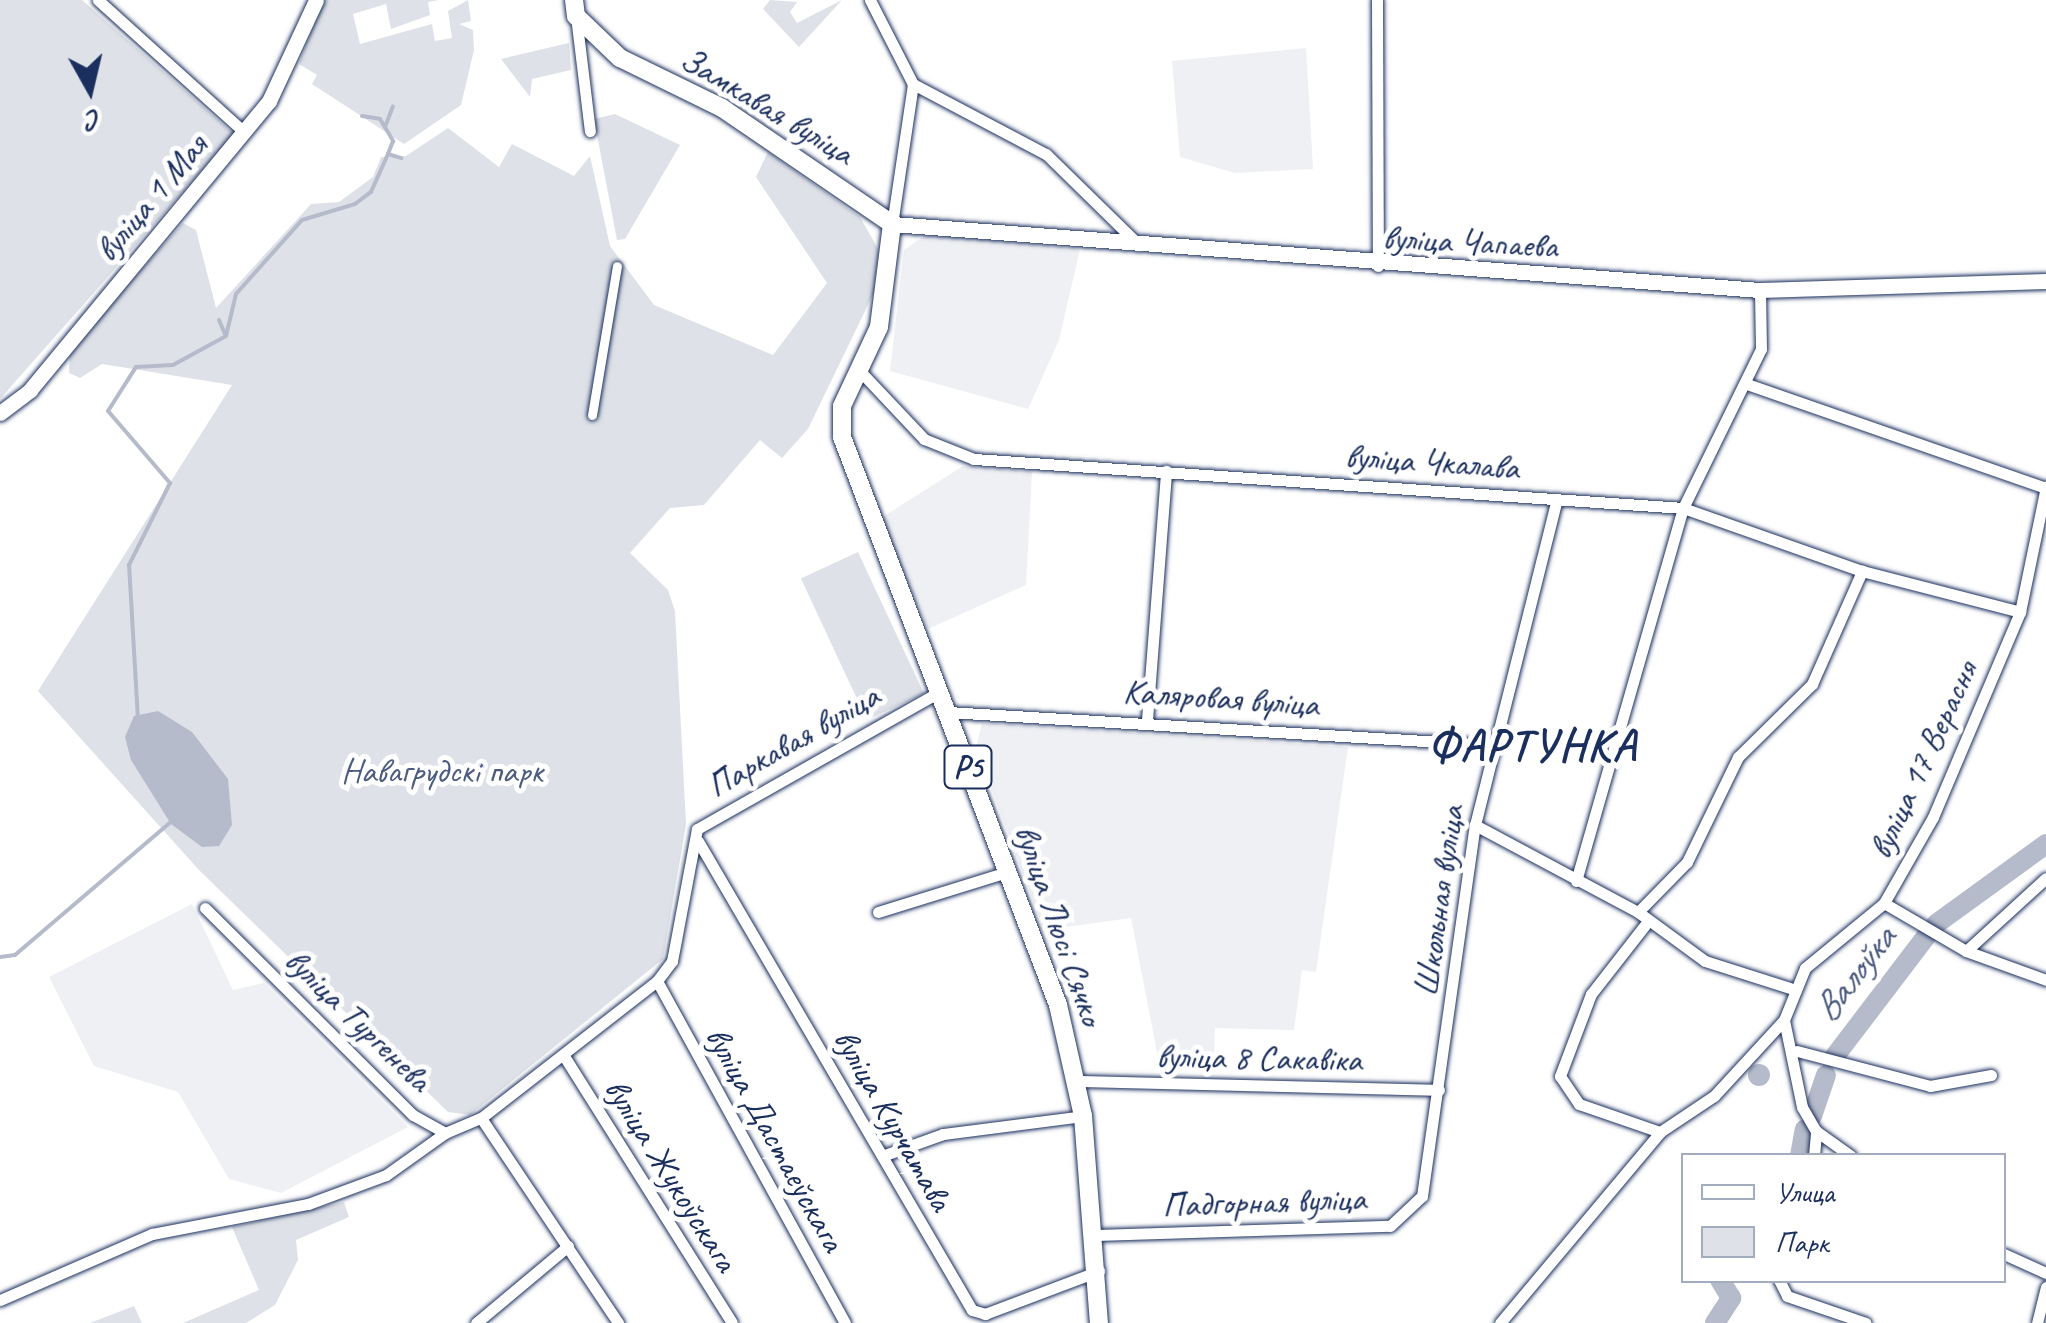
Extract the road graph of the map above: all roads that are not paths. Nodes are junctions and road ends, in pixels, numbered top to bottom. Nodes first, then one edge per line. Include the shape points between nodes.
1 (98, 0) edge
2 (316, 0) edge
3 (870, 0) edge
4 (1377, 0) edge
5 (575, 8) edge
6 (913, 84) junction
7 (590, 131) dead end
8 (244, 132) junction
9 (892, 224) junction
10 (1140, 246) junction
11 (617, 266) dead end
12 (1378, 268) junction
13 (2046, 281) edge
14 (1760, 290) junction
15 (859, 370) junction
16 (1747, 384) junction
17 (0, 413) edge
18 (592, 415) dead end
19 (1166, 472) junction
20 (2046, 488) edge
21 (1557, 499) junction
22 (1682, 508) junction
23 (1862, 571) junction
24 (2020, 612) junction
25 (939, 692) junction
26 (948, 712) junction
27 (1147, 720) junction
28 (1491, 745) junction
29 (1475, 825) junction
30 (698, 841) junction
31 (1007, 872) junction
32 (2046, 878) edge
33 (1576, 881) junction
34 (1884, 903) junction
35 (205, 908) dead end
36 (878, 912) dead end
37 (1638, 912) junction
38 (1645, 925) junction
39 (1966, 951) junction
40 (2046, 980) edge
41 (657, 981) junction
42 (1790, 988) junction
43 (1784, 1020) junction
44 (1797, 1051) junction
45 (564, 1056) junction
46 (1991, 1075) dead end
47 (1076, 1081) junction
48 (1439, 1090) junction
49 (1082, 1116) junction
50 (481, 1118) junction
51 (1816, 1131) junction
52 (1660, 1132) junction
53 (444, 1133) junction
54 (1814, 1153) edge
55 (1848, 1153) edge
56 (882, 1156) junction
57 (1422, 1196) joint
58 (1096, 1235) junction
59 (568, 1246) junction
60 (2006, 1255) edge
61 (1100, 1271) junction
62 (2046, 1273) edge
63 (1781, 1283) edge
64 (2046, 1287) edge
65 (0, 1300) edge
66 (476, 1323) edge
67 (618, 1323) edge
68 (732, 1323) edge
69 (845, 1323) edge
70 (1098, 1323) edge
71 (1500, 1323) edge
72 (1866, 1323) edge
73 (2037, 1323) edge

1 - 8 street
2 - 8 street, вуліца 1 Мая via 285,80
3 - 6 street
4 - 12 street
5 - 7 street
5 - 9 main road, Замкавая вуліца via 620,58 722,108
6 - 9 street
6 - 10 street via 1046,154
8 - 17 street, вуліца 1 Мая via 30,390
9 - 10 street, вуліца Чапаева
9 - 15 main road, вуліца Люсі Сячко / Р5 via 879,327
10 - 12 street, вуліца Чапаева
11 - 18 street
12 - 14 street, вуліца Чапаева
13 - 14 street, вуліца Чапаева
14 - 16 street via 1761,349
15 - 19 street, вуліца Чкалава via 892,411 946,450 1003,463
15 - 25 main road, вуліца Люсі Сячко / Р5 via 842,406 852,477
16 - 20 street
16 - 22 street
19 - 21 street, вуліца Чкалава
19 - 27 street
20 - 24 street, вуліца 17 Верасня
21 - 22 street, вуліца Чкалава
21 - 28 street, Школьная вуліца
22 - 23 street, вуліца Чкалава
22 - 33 street
23 - 24 street, вуліца Чкалава
23 - 37 street via 1812,684 1738,757 1687,862
24 - 34 street, вуліца 17 Верасня via 1933,816
25 - 26 main road, вуліца Люсі Сячко / Р5
25 - 30 street, Паркавая вуліца via 697,829
26 - 27 street, Каляровая вуліца
26 - 31 main road, вуліца Люсі Сячко / Р5
27 - 28 street, Каляровая вуліца
28 - 29 street, Школьная вуліца
29 - 33 street
29 - 48 street, Школьная вуліца
30 - 41 street, Паркавая вуліца via 672,961
30 - 56 street, вуліца Курчатава
31 - 36 street
31 - 47 main road, вуліца Люсі Сячко / Р5
32 - 39 street
33 - 37 street
34 - 39 street
34 - 42 street, вуліца 17 Верасня
35 - 53 street, вуліца Тургенева via 413,1115
37 - 38 street
38 - 42 street via 1704,961
38 - 52 street via 1591,994 1560,1076 1578,1104
39 - 40 street
41 - 45 street, Паркавая вуліца
41 - 69 street, вуліца Дастаеўскага
42 - 43 street
43 - 44 street
43 - 52 street via 1714,1096
44 - 46 street via 1930,1086
44 - 51 street via 1802,1107
45 - 50 street, Паркавая вуліца
45 - 68 street, вуліца Жукоўскага
47 - 48 street, вуліца 8 Сакавіка
47 - 49 main road, вуліца Люсі Сячко / Р5
48 - 57 street, Школьная вуліца
49 - 56 street via 943,1134
49 - 58 main road, вуліца Люсі Сячко / Р5
50 - 53 street, вуліца Тургенева
50 - 59 street
51 - 54 street
51 - 55 street
52 - 71 street
53 - 65 street via 371,1181 308,1204 152,1234
56 - 61 street, вуліца Курчатава via 972,1310 985,1314
57 - 58 street, Падгорная вуліца via 1390,1226
58 - 61 main road, вуліца Люсі Сячко / Р5
59 - 66 street
59 - 67 street
60 - 62 street
61 - 70 main road, вуліца Люсі Сячко / Р5
63 - 72 street via 1786,1296
64 - 73 street

